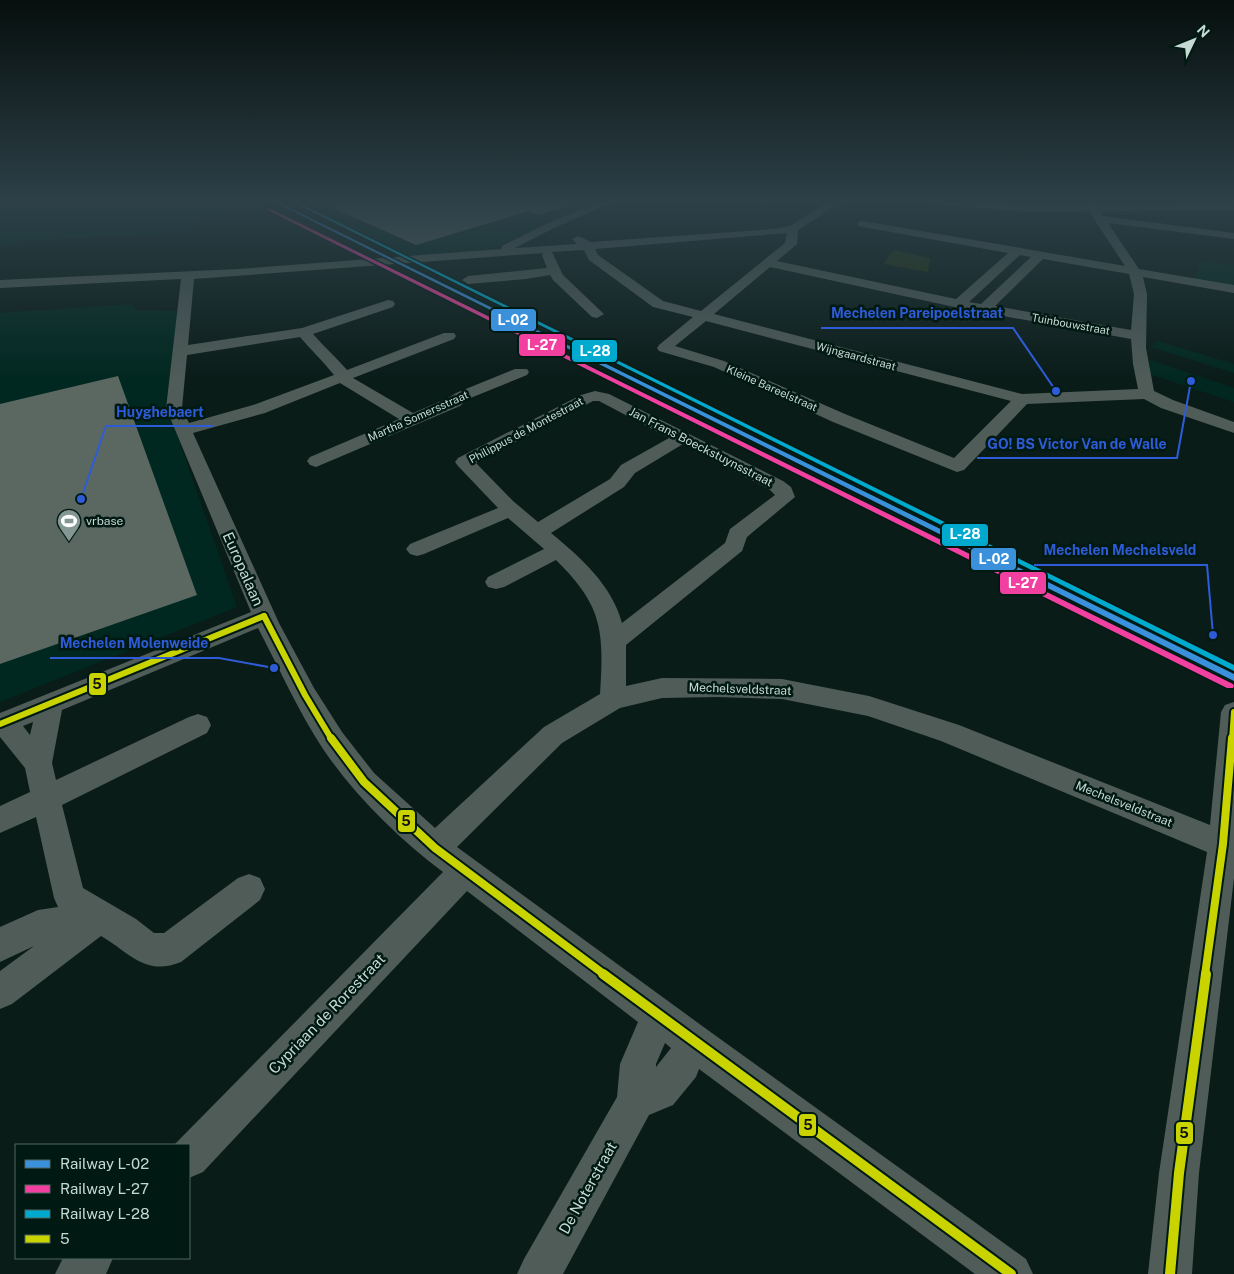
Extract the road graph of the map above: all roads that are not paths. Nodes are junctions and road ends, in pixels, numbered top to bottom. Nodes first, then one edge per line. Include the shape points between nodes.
1 (403, 260) edge
2 (550, 260) edge
3 (598, 260) edge
4 (771, 260) edge
5 (1007, 260) edge
6 (1034, 260) edge
7 (1070, 260) edge
8 (1127, 260) edge
9 (768, 263) junction
10 (554, 270) junction
11 (1134, 272) junction
12 (188, 275) junction
13 (468, 280) dead end
14 (0, 284) edge
15 (1234, 289) edge
16 (388, 304) dead end
17 (959, 304) junction
18 (985, 308) junction
19 (597, 314) dead end
20 (703, 316) junction
21 (304, 332) junction
22 (448, 336) dead end
23 (1138, 336) junction
24 (181, 351) junction
25 (521, 372) dead end
26 (342, 376) junction
27 (1147, 394) junction
28 (595, 396) joint
29 (1022, 399) junction
30 (412, 420) junction
31 (1234, 428) edge
32 (183, 430) junction
33 (681, 438) junction
34 (316, 461) dead end
35 (511, 510) junction
36 (537, 532) junction
37 (417, 549) dead end
38 (558, 550) junction
39 (496, 582) dead end
40 (264, 616) junction
41 (614, 642) junction
42 (613, 699) junction
43 (50, 704) junction
44 (1234, 712) edge
45 (2, 724) edge
46 (198, 725) dead end
47 (38, 763) junction
48 (46, 799) junction
49 (0, 820) edge
50 (1223, 844) junction
51 (435, 848) junction
52 (465, 871) junction
53 (249, 889) dead end
54 (99, 917) junction
55 (0, 946) edge
56 (0, 992) edge
57 (659, 1016) junction
58 (692, 1041) junction
59 (636, 1101) junction
60 (190, 1157) edge
61 (91, 1259) edge
62 (77, 1274) edge
63 (540, 1274) edge
64 (1012, 1274) edge
65 (1170, 1274) edge

1 - 12 street
2 - 10 street
3 - 20 street, Wijngaardstraat via 658,304
4 - 9 street, Kleine Bareelstraat
5 - 17 street
6 - 18 street
7 - 11 street
8 - 11 street
9 - 17 street, Tuinbouwstraat
9 - 20 street, Kleine Bareelstraat
10 - 13 street
10 - 19 street via 556,277
11 - 15 street
11 - 23 street via 1140,286
12 - 14 street
12 - 24 street, Europalaan
16 - 21 street
17 - 18 street, Tuinbouwstraat
18 - 23 street, Tuinbouwstraat
20 - 29 street, Wijngaardstraat
20 - 29 street, Kleine Bareelstraat via 664,348 719,364 839,418 958,466
21 - 24 street
21 - 26 street
22 - 26 street
23 - 27 street
24 - 32 street, Europalaan via 174,408
25 - 30 street, Martha Somersstraat
26 - 30 street
26 - 32 street via 259,409
27 - 29 street, Wijngaardstraat
27 - 31 street
28 - 33 street, Jan Frans Boeckstuynsstraat via 603,397
28 - 35 street, Philippus de Montestraat via 464,462
30 - 34 street, Martha Somersstraat
32 - 40 street, Europalaan
33 - 36 street via 628,469 617,483
33 - 41 street, Jan Frans Boeckstuynsstraat via 776,485 784,491 785,497 738,534 736,546
35 - 36 street, Philippus de Montestraat
35 - 37 street
36 - 38 street, Philippus de Montestraat
38 - 39 street
38 - 41 street, Philippus de Montestraat via 595,588 607,610
40 - 43 street
40 - 51 street, Europalaan via 332,740 364,782
41 - 42 street, Philippus de Montestraat
42 - 50 street, Mechelsveldstraat via 662,688 717,687 782,689 869,706 950,733
42 - 51 street, Mechelsveldstraat via 553,735
43 - 45 street
43 - 47 street
44 - 50 street
45 - 47 street
46 - 48 street
47 - 48 street
48 - 49 street
48 - 54 street via 70,898
50 - 65 street via 1179,1174
51 - 52 street, Europalaan
52 - 57 street, Europalaan
52 - 60 street, Cypriaan de Rorestraat
53 - 54 street via 169,950 148,949
54 - 55 street via 38,926
54 - 56 street
57 - 58 street, Europalaan
57 - 59 street, De Noterstraat via 638,1064
58 - 59 street via 683,1064 660,1092
58 - 64 street, Europalaan
59 - 63 street, De Noterstraat
61 - 62 street

